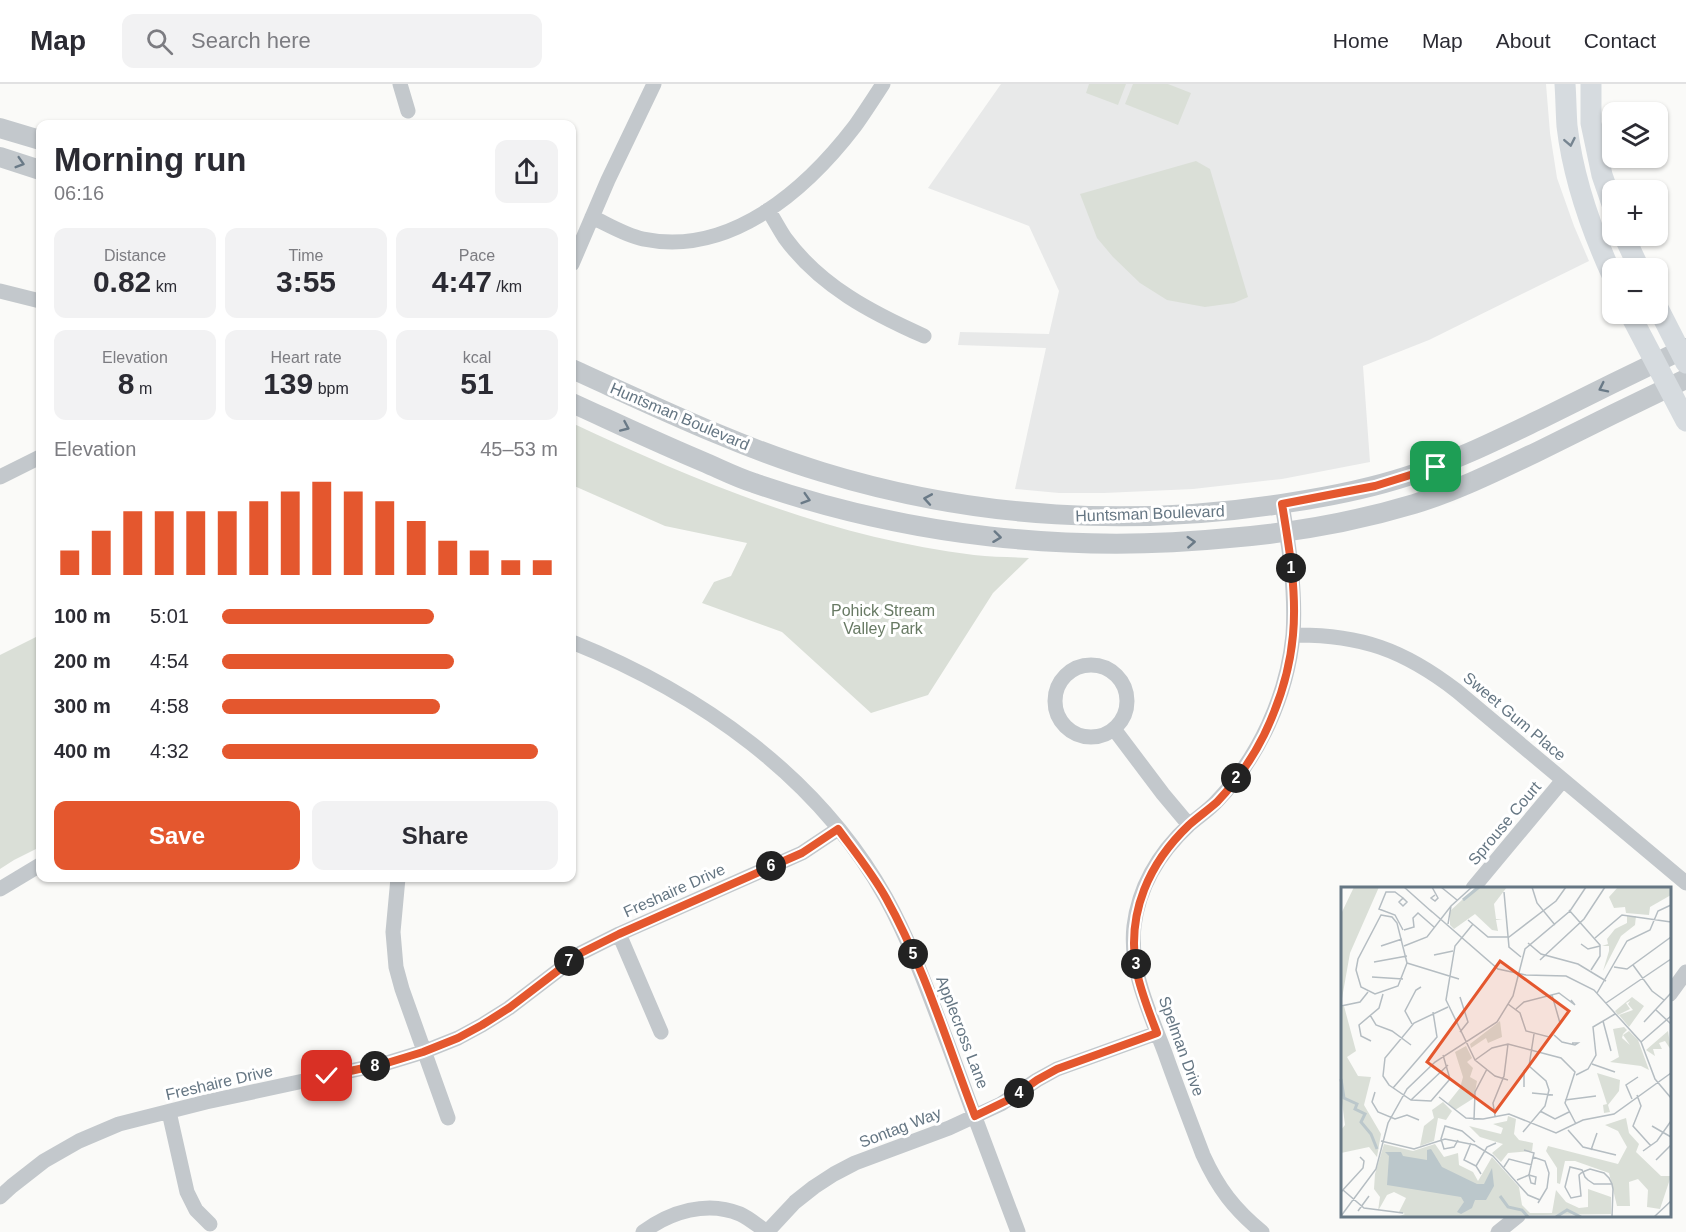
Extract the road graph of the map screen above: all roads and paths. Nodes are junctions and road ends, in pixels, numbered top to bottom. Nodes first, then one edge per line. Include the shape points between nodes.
1 (400, 84) edge
2 (654, 84) edge
3 (883, 84) edge
4 (1565, 84) edge
5 (1591, 84) edge
6 (408, 111) dead end
7 (0, 128) edge
8 (36, 139) edge
9 (0, 157) edge
10 (36, 169) edge
11 (1604, 180) edge
12 (768, 210) junction
13 (592, 218) junction
14 (576, 255) edge
15 (1604, 258) edge
16 (0, 291) edge
17 (36, 300) edge
18 (1635, 324) edge
19 (1667, 324) edge
20 (924, 336) dead end
21 (1684, 354) edge
22 (1656, 363) junction
23 (576, 371) edge
24 (1677, 383) edge
25 (576, 405) edge
26 (1686, 421) edge
27 (36, 459) edge
28 (0, 477) edge
29 (1282, 504) junction
30 (1286, 532) junction
31 (1293, 635) junction
32 (576, 644) edge
33 (1114, 729) junction
34 (1563, 780) junction
35 (1189, 825) junction
36 (838, 829) junction
37 (36, 867) edge
38 (398, 882) edge
39 (1686, 883) edge
40 (1474, 887) edge
41 (0, 889) edge
42 (619, 934) junction
43 (1686, 972) edge
44 (1671, 993) edge
45 (661, 1032) dead end
46 (1157, 1033) junction
47 (423, 1052) junction
48 (169, 1112) junction
49 (975, 1116) junction
50 (448, 1118) dead end
51 (0, 1197) edge
52 (1516, 1217) edge
53 (210, 1224) dead end
54 (643, 1232) edge
55 (767, 1232) edge
56 (1018, 1232) edge
57 (1262, 1232) edge
58 (1498, 1232) edge

1 - 6 street
2 - 13 street
3 - 12 street via 834,150
4 -> 15 main road via 1567,126 1577,177
5 - 11 main road via 1591,123
7 - 8 street
9 -> 10 street
12 - 13 street via 713,237 679,241 628,235
12 - 20 street via 786,238 825,280 866,308
13 - 14 street
16 - 17 street
18 - 22 main road
19 - 21 main road
21 - 22 street, Huntsman Boulevard
22 - 24 main road
22 -> 29 street, Huntsman Boulevard via 1436,467 1375,486
29 -> 23 street, Huntsman Boulevard via 1197,514 1113,517 1007,511 922,498 819,471 745,445
24 - 26 main road
24 - 30 street, Huntsman Boulevard via 1446,493 1382,513
25 -> 30 street, Huntsman Boulevard via 753,483 827,506 919,526 1004,538 1112,545
27 - 28 street
29 - 30 street, Spelman Drive
30 - 31 street, Spelman Drive
31 - 34 street, Sweet Gum Place via 1333,636 1370,643 1418,663
31 - 35 street, Spelman Drive via 1275,710 1263,736 1230,787
32 - 36 street, Applecross Lane via 665,686 741,735 803,790
33 - 33 street via 1085,737 1066,728 1054,700 1056,689 1068,672 1087,664 1116,674 1128,702
33 - 35 street
34 - 39 street, Sweet Gum Place
34 - 40 street, Sprouse Court
35 - 46 street, Spelman Drive via 1156,863 1139,901 1134,927 1137,969
36 - 42 street, Freshaire Drive via 802,853
36 - 49 street, Applecross Lane via 870,873 903,930
37 - 41 street
38 - 47 street via 393,932 396,967
42 - 45 street
42 - 47 street, Freshaire Drive via 571,959 482,1025
43 - 44 street
46 - 49 street, Sontag Way via 1057,1069
46 - 57 street, Spelman Drive via 1213,1177 1233,1205
47 - 48 street, Freshaire Drive
47 - 50 street
48 - 51 street, Freshaire Drive via 119,1124 79,1141 44,1161
48 - 53 street via 187,1192 196,1210
49 - 55 street, Sontag Way via 834,1174 795,1202
49 - 56 street, Applecross Lane
52 - 58 street
54 - 55 street via 671,1215 714,1208 742,1215

